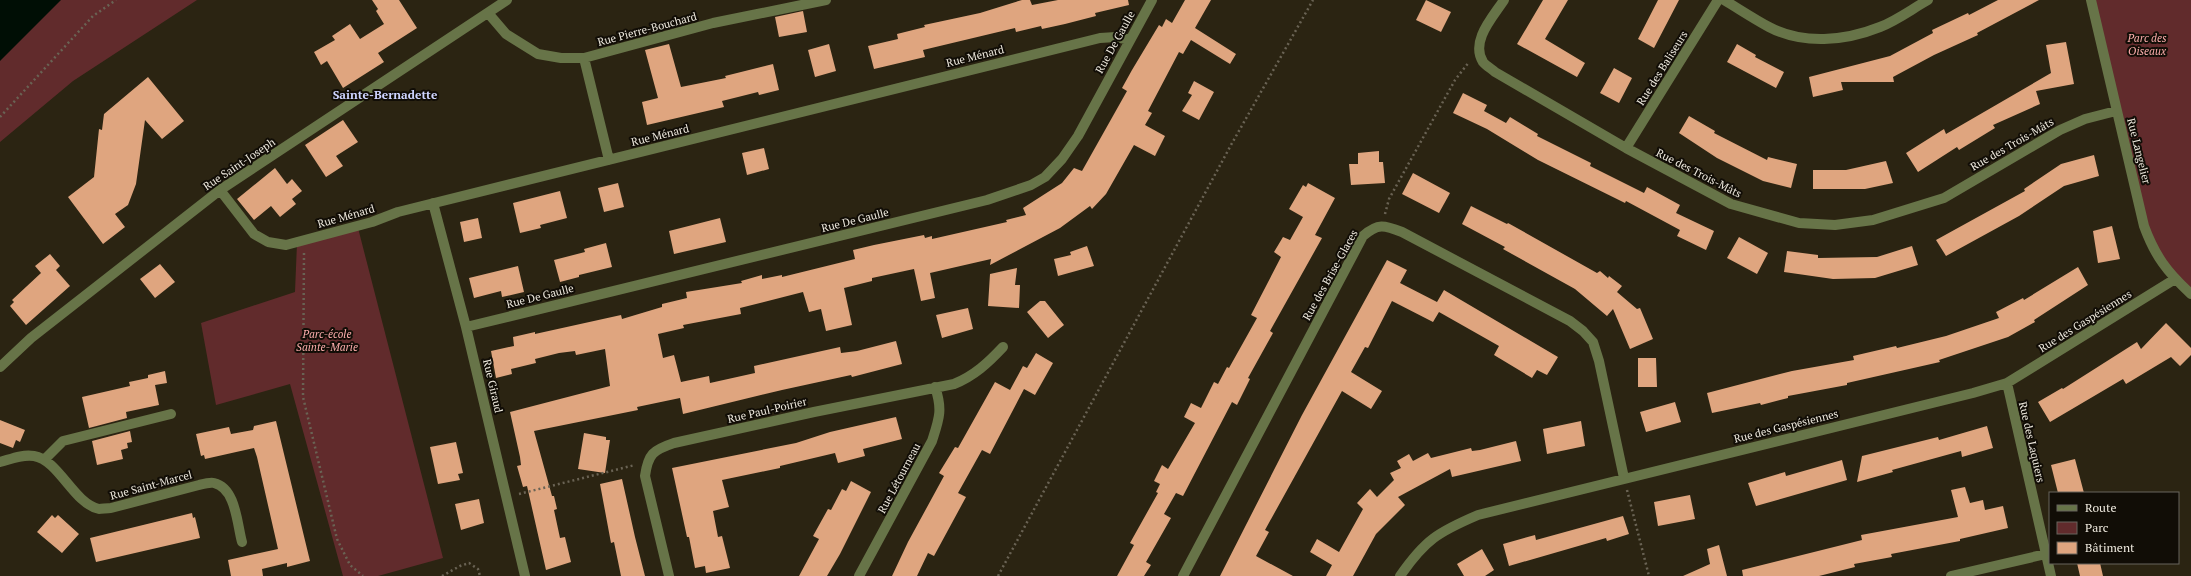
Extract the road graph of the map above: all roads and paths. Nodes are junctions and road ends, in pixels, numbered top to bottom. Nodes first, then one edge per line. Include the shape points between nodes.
1 (116, 0) edge
2 (507, 0) edge
3 (826, 0) edge
4 (1152, 0) edge
5 (1313, 0) edge
6 (1504, 0) edge
7 (1718, 0) edge
8 (1724, 0) edge
9 (1928, 0) edge
10 (2092, 0) edge
11 (488, 13) junction
12 (1130, 40) junction
13 (1479, 48) junction
14 (584, 58) junction
15 (2116, 111) junction
16 (0, 117) edge
17 (1626, 148) junction
18 (609, 160) junction
19 (220, 190) junction
20 (433, 203) junction
21 (1387, 226) junction
22 (303, 241) junction
23 (2175, 279) junction
24 (2191, 294) edge
25 (466, 326) junction
26 (1003, 347) dead end
27 (0, 367) edge
28 (2007, 383) junction
29 (935, 387) junction
30 (171, 414) dead end
31 (44, 460) junction
32 (0, 462) edge
33 (647, 462) junction
34 (1624, 478) junction
35 (507, 497) junction
36 (242, 542) dead end
37 (2046, 554) junction
38 (363, 576) edge
39 (442, 576) edge
40 (480, 576) edge
41 (525, 576) edge
42 (670, 576) edge
43 (859, 576) edge
44 (998, 576) edge
45 (1183, 576) edge
46 (1400, 576) edge
47 (1648, 576) edge
48 (1951, 576) edge
49 (2051, 576) edge

1 - 16 path via 93,16
2 - 11 street, Rue Saint-Joseph
3 - 14 street, Rue Pierre-Bouchard via 713,23
4 - 12 street, Rue De Gaulle
5 - 44 path via 1231,145
6 - 13 street via 1481,35
7 - 17 street, Rue des Baliseurs
8 - 9 street via 1770,28 1806,39 1856,35 1881,27
10 - 15 street, Rue Langelier
11 - 14 street, Rue Pierre-Bouchard via 506,34 538,54
11 - 19 street, Rue Saint-Joseph
12 - 18 street, Rue Ménard via 1116,37 1100,38
12 - 25 street, Rue De Gaulle via 1070,148 1045,176 1031,185 987,200
13 - 17 street, Rue des Trois-Mâts via 1483,62 1495,72
13 - 21 path via 1455,80 1389,199 1384,219
14 - 18 street
15 - 17 street, Rue des Trois-Mâts via 2085,119 2060,130 1944,198 1873,220 1835,225 1799,223 1731,204
15 - 23 street, Rue Langelier via 2144,226 2161,263
18 - 20 street, Rue Ménard
19 - 22 street, Rue Ménard via 254,234 268,242 286,245
19 - 27 street, Rue Saint-Joseph via 31,338
20 - 22 street, Rue Ménard
20 - 25 street, Rue Giraud
21 - 34 street via 1570,321 1583,331 1593,342 1599,361
21 - 45 street, Rue des Brise-Glaces via 1373,227 1362,236
22 - 38 path via 303,397 337,539 350,565
23 - 24 street, Rue Langelier
23 - 28 street, Rue des Gaspésiennes
25 - 35 street, Rue Giraud
26 - 29 street, Rue Paul-Poirier via 967,379
28 - 34 street, Rue des Gaspésiennes
28 - 37 street, Rue des Laquiers
29 - 33 street, Rue Paul-Poirier via 674,443 657,449
29 - 43 street, Rue Létourneau via 941,403 932,441
30 - 31 street via 63,441
31 - 32 street via 34,456 20,456
31 - 36 street, Rue Saint-Marcel via 84,500 98,509 214,482 224,487 230,495
33 - 35 path
33 - 42 street via 645,476
34 - 46 street, Rue des Gaspésiennes via 1478,515 1454,525 1435,535 1414,556
34 - 47 path
35 - 41 street, Rue Giraud
37 - 48 street
37 - 49 street, Rue des Laquiers
39 - 40 path via 469,563 478,569

